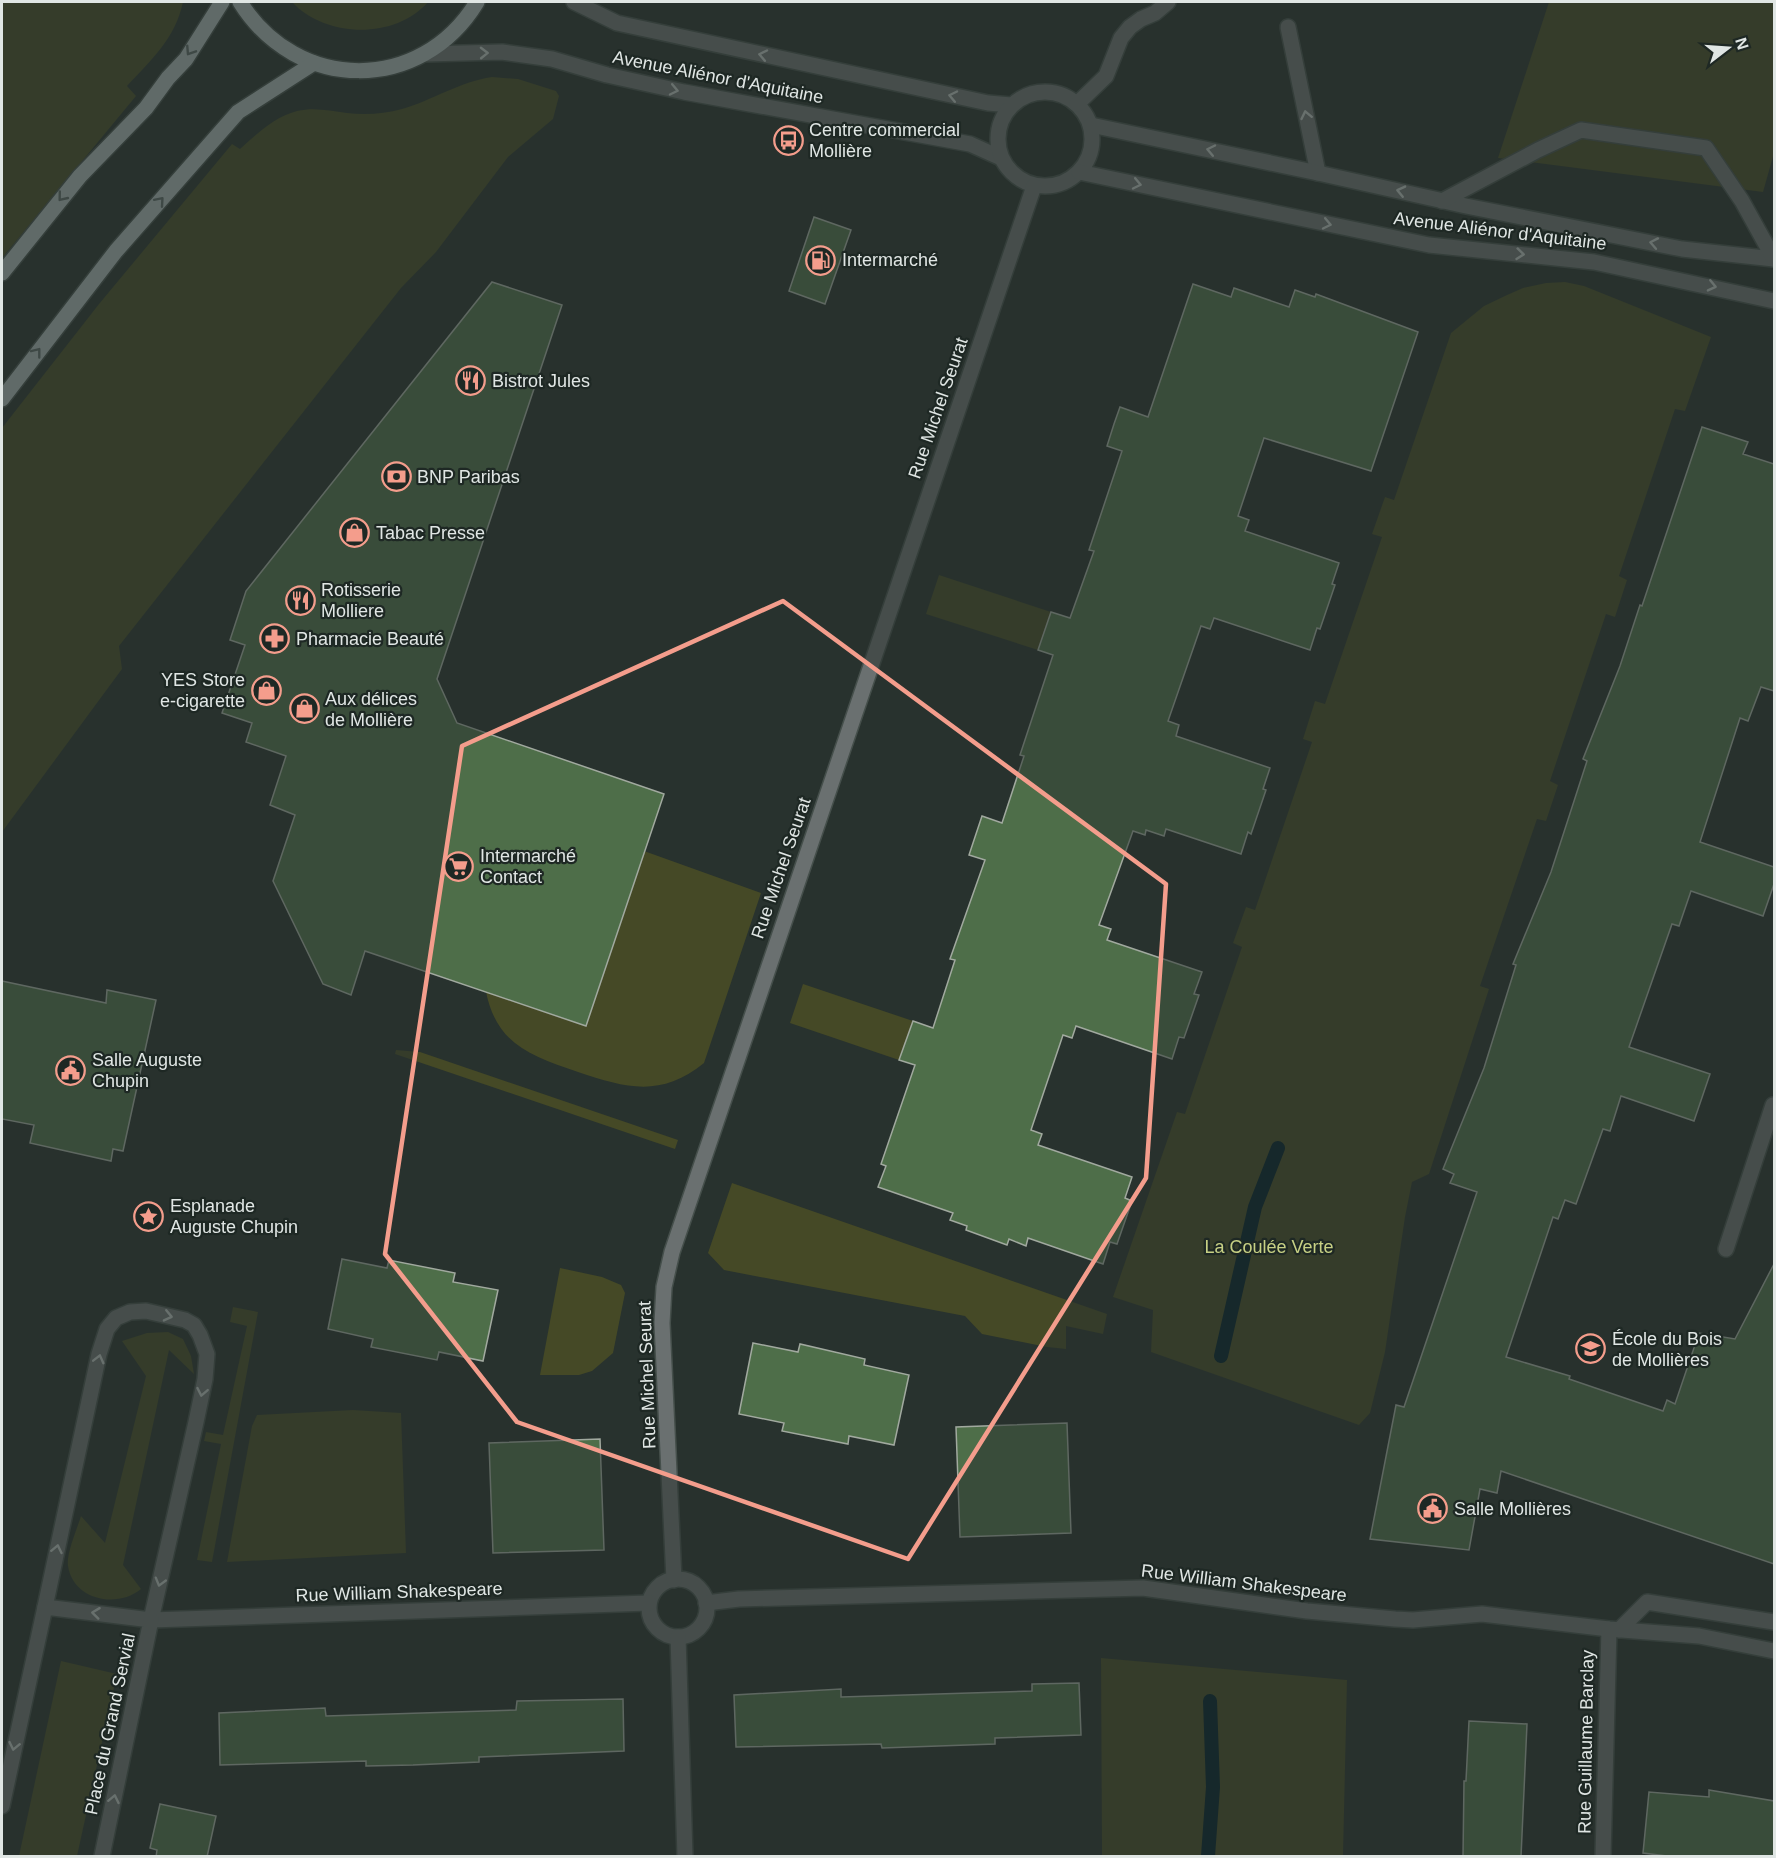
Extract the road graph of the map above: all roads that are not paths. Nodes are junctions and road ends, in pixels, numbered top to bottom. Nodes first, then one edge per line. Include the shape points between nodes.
1 (222, 2) edge
2 (240, 2) edge
3 (477, 2) edge
4 (574, 2) edge
5 (1168, 2) edge
6 (1288, 27) dead end
7 (425, 54) junction
8 (314, 63) junction
9 (1077, 104) junction
10 (1011, 105) junction
11 (1091, 125) junction
12 (1002, 158) junction
13 (1079, 172) junction
14 (1318, 173) junction
15 (1034, 186) junction
16 (1442, 201) junction
17 (1774, 259) edge
18 (2, 273) edge
19 (1774, 301) edge
20 (2, 399) edge
21 (1774, 1104) edge
22 (1726, 1249) dead end
23 (674, 1580) junction
24 (649, 1603) junction
25 (706, 1603) junction
26 (45, 1607) junction
27 (150, 1620) junction
28 (1774, 1622) edge
29 (1614, 1630) junction
30 (678, 1637) junction
31 (1774, 1651) edge
32 (2, 1806) edge
33 (102, 1857) edge
34 (685, 1857) edge
35 (1603, 1857) edge

1 -> 18 main road via 186,58 146,108 80,176
2 - 8 main road via 275,42
3 - 7 main road via 456,30
10 -> 4 street, Avenue Aliénor d'Aquitaine via 617,23
5 - 9 street via 1130,27 1121,38 1106,76
14 -> 6 street
7 - 8 main road via 399,65 370,70 342,70
7 -> 12 street, Avenue Aliénor d'Aquitaine via 502,52 552,59 684,92 970,144
20 -> 8 main road via 117,251 237,112
9 - 10 street via 1057,93 1040,92
9 - 11 street
10 - 12 street via 998,130
11 - 13 street via 1092,150
14 -> 11 street, Avenue Aliénor d'Aquitaine
12 - 15 street via 1009,171
13 - 15 street via 1050,187
13 -> 19 street, Avenue Aliénor d'Aquitaine via 1429,245 1594,262
16 -> 14 street, Avenue Aliénor d'Aquitaine
15 - 23 street, Rue Michel Seurat via 672,1252 664,1287 663,1323
17 -> 16 street, Avenue Aliénor d'Aquitaine via 1682,249
16 - 17 street via 1581,130 1706,148 1742,201
21 - 22 street
23 - 24 street via 662,1584
23 - 25 street via 694,1584
24 - 27 street, Rue William Shakespeare
24 - 30 street via 652,1623
25 - 29 street, Rue William Shakespeare via 1143,1588 1320,1613 1413,1620 1482,1614
25 - 30 street via 705,1620 700,1627
27 -> 26 street, Place du Grand Servial
26 -> 27 street via 107,1329 116,1318 146,1311 194,1325 207,1354 196,1422
26 -> 32 street
33 -> 27 street, Place du Grand Servial
28 - 29 street via 1647,1602
29 - 31 street, Rue William Shakespeare via 1699,1636
29 - 35 street, Rue Guillaume Barclay
30 - 34 street

